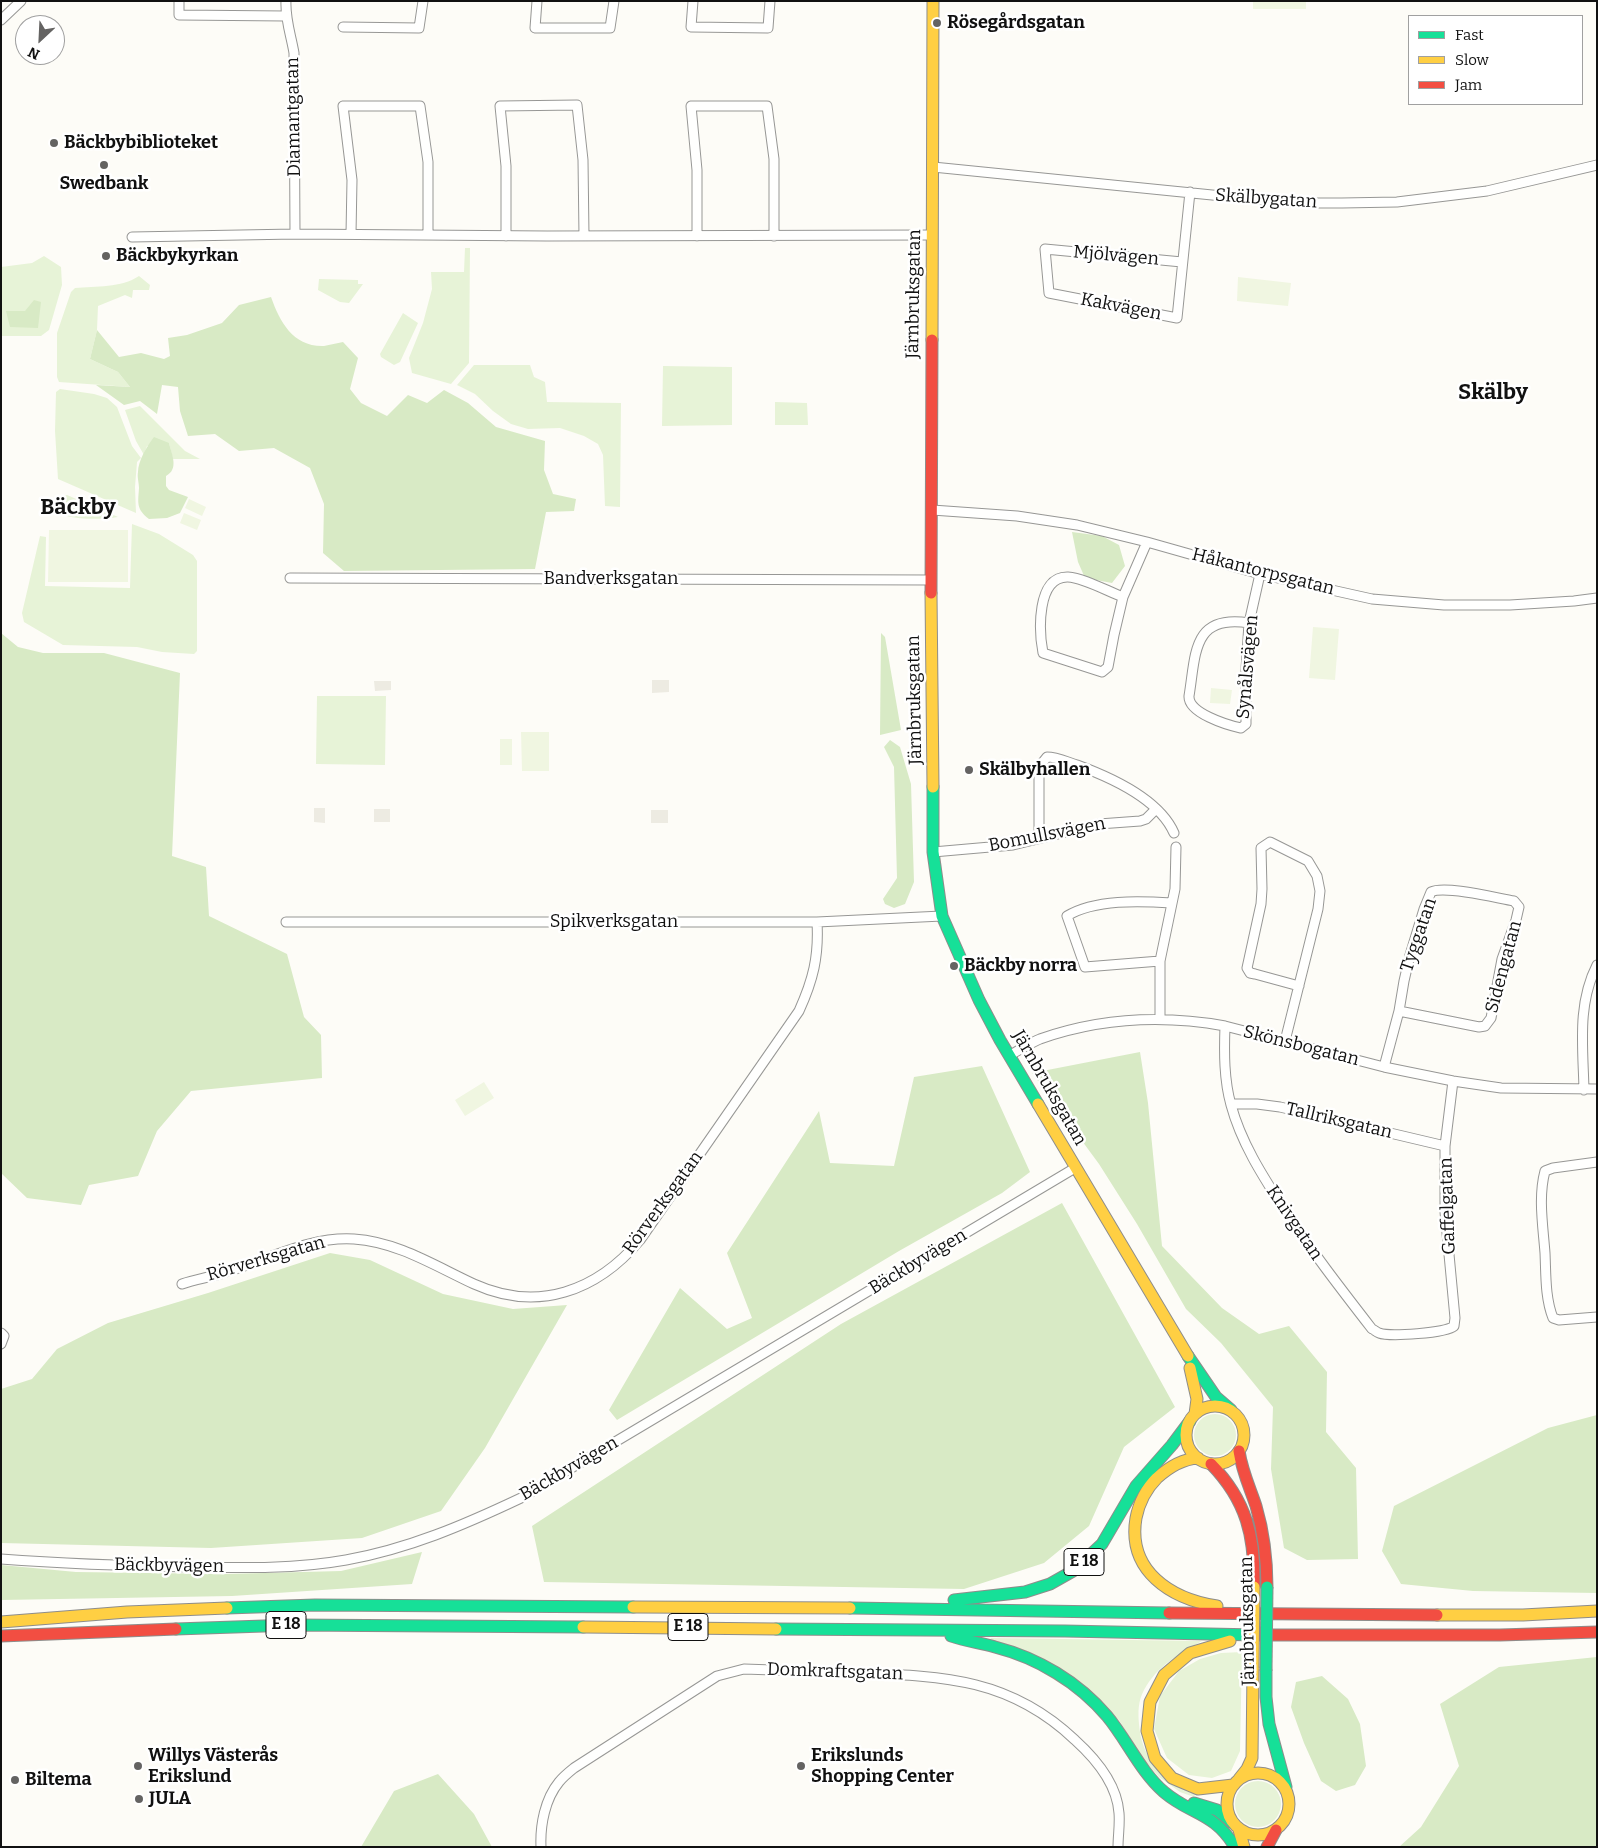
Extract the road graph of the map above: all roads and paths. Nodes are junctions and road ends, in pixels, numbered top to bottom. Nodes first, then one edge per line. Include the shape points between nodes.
1 (21, 1) edge
2 (179, 1) edge
3 (286, 1) edge
4 (422, 1) edge
5 (537, 1) edge
6 (614, 1) edge
7 (693, 1) edge
8 (770, 1) edge
9 (933, 1) edge
10 (285, 16) junction
11 (1, 20) edge
12 (343, 27) dead end
13 (1597, 165) edge
14 (933, 167) junction
15 (1190, 192) junction
16 (295, 234) junction
17 (351, 234) junction
18 (428, 235) junction
19 (932, 235) junction
20 (506, 236) junction
21 (584, 236) junction
22 (697, 236) junction
23 (774, 236) junction
24 (132, 237) dead end
25 (1049, 250) joint
26 (1182, 262) junction
27 (932, 510) junction
28 (1147, 542) junction
29 (1260, 574) junction
30 (290, 578) dead end
31 (931, 580) junction
32 (1123, 597) junction
33 (1597, 598) edge
34 (1249, 623) junction
35 (1156, 809) junction
36 (1174, 833) dead end
37 (1039, 838) junction
38 (1176, 847) dead end
39 (933, 852) junction
40 (1172, 903) junction
41 (1519, 909) joint
42 (942, 916) junction
43 (286, 922) dead end
44 (817, 922) junction
45 (1160, 961) junction
46 (1597, 965) edge
47 (1299, 986) junction
48 (1399, 1011) junction
49 (1160, 1019) junction
50 (1225, 1026) junction
51 (1285, 1041) junction
52 (1010, 1055) junction
53 (1384, 1067) junction
54 (1453, 1081) junction
55 (1584, 1090) junction
56 (1597, 1090) edge
57 (1231, 1104) junction
58 (1445, 1146) junction
59 (1597, 1162) edge
60 (1075, 1168) junction
61 (182, 1284) dead end
62 (1597, 1317) edge
63 (1452, 1329) joint
64 (1, 1333) edge
65 (1176, 1336) junction
66 (1, 1344) edge
67 (1231, 1410) junction
68 (1192, 1417) junction
69 (1239, 1451) junction
70 (1198, 1458) junction
71 (1212, 1464) junction
72 (1, 1559) edge
73 (917, 1609) junction
74 (1597, 1611) edge
75 (1240, 1612) junction
76 (1, 1622) edge
77 (939, 1630) junction
78 (1597, 1632) edge
79 (1, 1636) edge
80 (1287, 1636) junction
81 (1147, 1772) junction
82 (1236, 1782) junction
83 (1287, 1792) junction
84 (1236, 1826) junction
85 (1276, 1830) junction
86 (541, 1847) edge
87 (1118, 1847) edge
88 (1235, 1847) edge
89 (1244, 1847) edge
90 (1267, 1847) edge

1 - 11 street
2 - 10 street via 179,14
3 - 10 street, Diamantgatan
4 - 12 street via 419,28
5 - 6 street via 535,28 610,28
7 - 8 street via 691,28 768,28
9 - 14 main road, Järnbruksgatan
10 - 16 street, Diamantgatan via 294,53
13 - 15 street, Skälbygatan via 1492,190 1398,202 1306,203
14 - 15 street, Skälbygatan
14 - 19 main road, Järnbruksgatan
15 - 26 street, Kakvägen
16 - 17 street
16 - 24 street
17 - 18 street
17 - 18 street via 352,180 343,106 420,106 428,162
18 - 20 street
19 - 23 street
19 - 27 main road, Järnbruksgatan
20 - 21 street
20 - 21 street via 506,166 500,106 577,105 583,160
21 - 22 street
22 - 23 street
22 - 23 street via 691,106 767,106 774,159
25 - 26 street, Mjölvägen
25 - 26 street, Kakvägen via 1045,249 1049,293 1177,318
27 - 28 street, Håkantorpsgatan via 1060,522
27 - 31 main road, Järnbruksgatan
28 - 29 street, Håkantorpsgatan
28 - 32 street
29 - 33 street, Håkantorpsgatan via 1372,599 1444,605 1510,605
29 - 34 street, Synålsvägen
30 - 31 street, Bandverksgatan
31 - 39 main road, Järnbruksgatan
32 - 32 street via 1076,578 1058,580 1047,588 1043,603 1040,632 1043,653 1102,672 1108,667
34 - 34 street, Synålsvägen via 1246,724 1241,728 1227,725 1194,708 1189,701 1198,644 1204,633 1223,621
35 - 36 street
35 - 37 street, Bomullsvägen via 1140,821 1099,824
35 - 37 street via 1107,777 1047,757 1039,767
37 - 39 street, Bomullsvägen via 1013,845
38 - 40 street
39 - 42 main road, Järnbruksgatan
40 - 45 street
40 - 45 street via 1140,901 1110,904 1089,907 1067,916 1085,966
41 - 48 street, Sidengatan via 1502,959 1491,1018 1485,1026
41 - 48 street, Tyggatan via 1514,901 1462,892 1431,892 1410,955
42 - 44 street, Spikverksgatan
42 - 52 main road, Järnbruksgatan via 979,1000
43 - 44 street, Spikverksgatan
44 - 61 street, Rörverksgatan via 814,975 799,1011 640,1240 603,1275 557,1294 520,1296 485,1288 395,1247 352,1238 309,1244 226,1273
45 - 49 street
46 - 55 street via 1586,991 1582,1019
47 - 47 street via 1318,909 1320,891 1317,876 1308,861 1270,842 1261,848 1261,904 1247,968 1250,973
47 - 51 street
48 - 53 street, Tyggatan
49 - 50 street, Skönsbogatan
49 - 52 street, Skönsbogatan via 1083,1027 1039,1040
50 - 51 street, Skönsbogatan
50 - 57 street, Knivgatan via 1225,1065
51 - 53 street, Skönsbogatan
52 - 60 main road, Järnbruksgatan
53 - 54 street, Skönsbogatan
54 - 55 street, Skönsbogatan via 1502,1088
54 - 58 street, Gaffelgatan
55 - 56 street, Skönsbogatan
57 - 58 street, Tallriksgatan via 1280,1108
57 - 63 street, Knivgatan via 1238,1129 1260,1172 1330,1274 1372,1328 1386,1334
58 - 63 street, Gaffelgatan via 1445,1212 1455,1318
59 - 62 street via 1545,1172 1542,1208 1547,1287 1553,1318
60 - 65 main road, Järnbruksgatan
60 - 72 street, Bäckbyvägen via 521,1498 428,1538 346,1560 310,1565 129,1566
64 - 66 street via 4,1336
65 - 67 main road, Järnbruksgatan via 1213,1394
65 - 68 main road, Järnbruksgatan via 1188,1360 1195,1386 1197,1399
67 - 68 main road via 1213,1406 1203,1408
67 - 69 main road via 1238,1416 1244,1434
68 - 70 main road via 1186,1439
68 - 73 main road, E 18 via 1136,1486 1102,1544 1073,1571 1050,1584 1025,1592 929,1602
69 - 71 main road via 1226,1462
69 - 83 main road, Järnbruksgatan, bridge via 1241,1468 1260,1520 1266,1561 1266,1697 1269,1724
70 - 71 main road
70 - 75 main road, E 18 via 1168,1470 1149,1487 1135,1522 1137,1547 1148,1570 1166,1588 1190,1600
71 - 82 main road, Järnbruksgatan, bridge via 1232,1488 1244,1511 1252,1549 1252,1758
73 - 75 main road, E 18
73 - 76 main road, E 18 via 315,1605 126,1612
74 - 75 main road, E 18 via 1523,1615
77 - 79 main road, E 18 via 293,1625
77 - 80 main road, E 18
77 - 81 main road, E 18 via 1022,1655 1069,1681 1108,1717
78 - 80 main road, E 18 via 1500,1636
80 - 82 main road, E 18 via 1278,1642 1222,1642 1203,1647 1180,1660 1166,1673 1149,1701 1148,1739 1166,1772 1176,1780 1199,1789 1212,1790
81 - 84 main road, E 18 via 1168,1790 1217,1810
81 - 88 main road via 1166,1794 1218,1824
82 - 83 main road via 1246,1775 1268,1774 1277,1779
82 - 84 main road via 1226,1805
83 - 85 main road via 1288,1811
84 - 85 main road via 1255,1836
84 - 89 main road
85 - 90 main road
86 - 87 street, Domkraftsgatan via 543,1819 559,1781 574,1768 717,1676 744,1669 925,1676 981,1685 1020,1700 1066,1731 1109,1781 1116,1795 1119,1813

